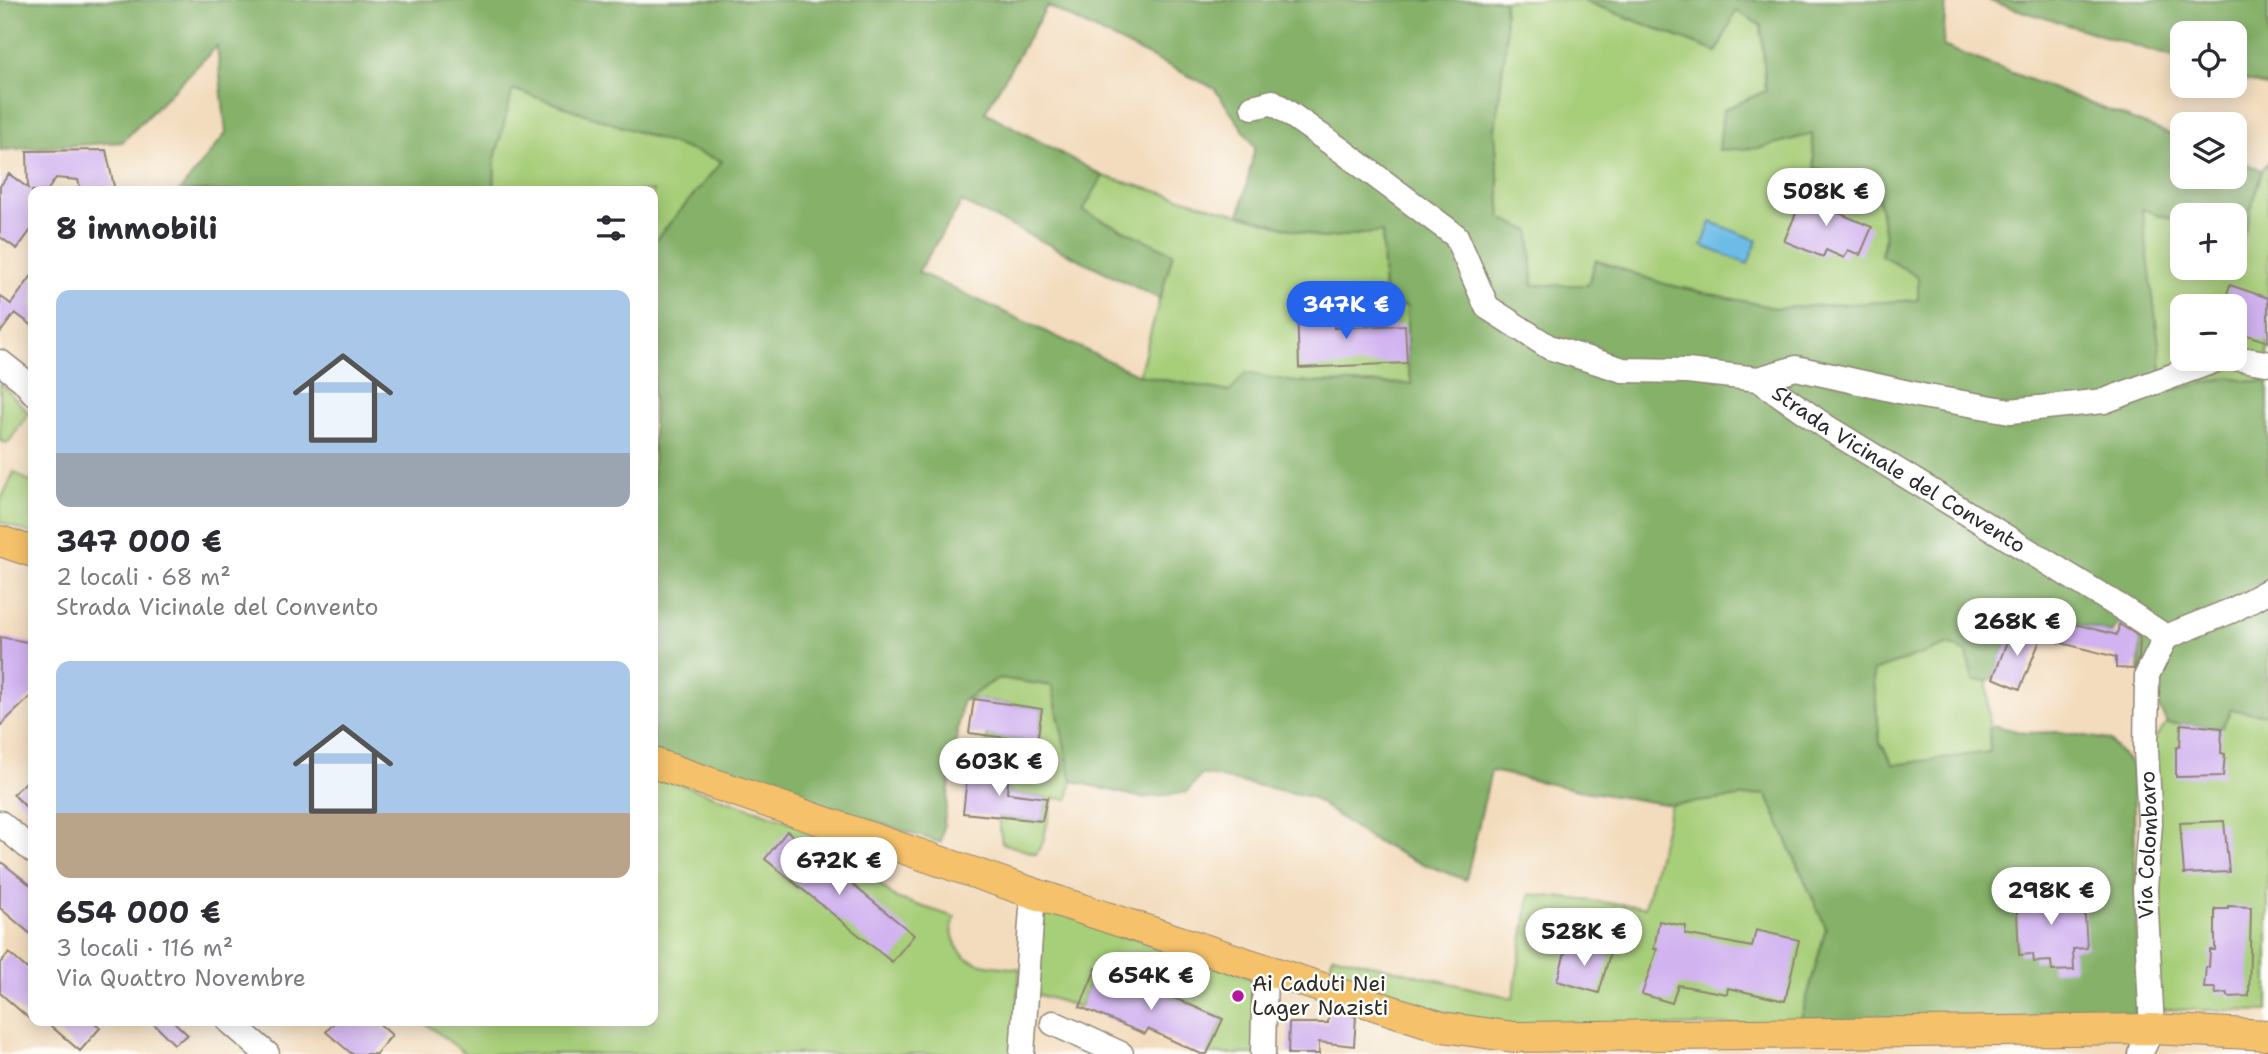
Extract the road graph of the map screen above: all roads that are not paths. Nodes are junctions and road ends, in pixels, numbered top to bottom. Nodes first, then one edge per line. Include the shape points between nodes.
1 (1253, 107) dead end
2 (2247, 360) edge
3 (0, 362) edge
4 (2266, 363) dead end
5 (2186, 371) edge
6 (1758, 379) junction
7 (28, 386) edge
8 (0, 541) edge
9 (28, 550) edge
10 (2268, 591) edge
11 (2166, 637) junction
12 (658, 765) edge
13 (0, 822) edge
14 (28, 847) edge
15 (1033, 893) junction
16 (1265, 969) junction
17 (1053, 1023) dead end
18 (235, 1026) edge
19 (2268, 1035) edge
20 (2146, 1042) edge
21 (1600, 1045) edge
22 (267, 1054) edge
23 (1022, 1054) edge
24 (1121, 1054) edge
25 (1263, 1054) edge

1 - 6 street, Strada Vicinale del Convento via 1273,102 1456,236 1487,307 1549,348 1623,370
2 - 4 street
3 - 7 street
5 - 6 street via 2104,401 2010,411 1796,368
6 - 11 street, Strada Vicinale del Convento via 1828,428
8 - 9 main road
10 - 11 street
11 - 20 street, Via Colombaro via 2147,675
12 - 15 main road
13 - 14 street
15 - 16 main road
15 - 23 street
16 - 21 main road via 1442,1027
16 - 25 street
17 - 24 street
18 - 22 street
19 - 20 main road
20 - 21 main road

